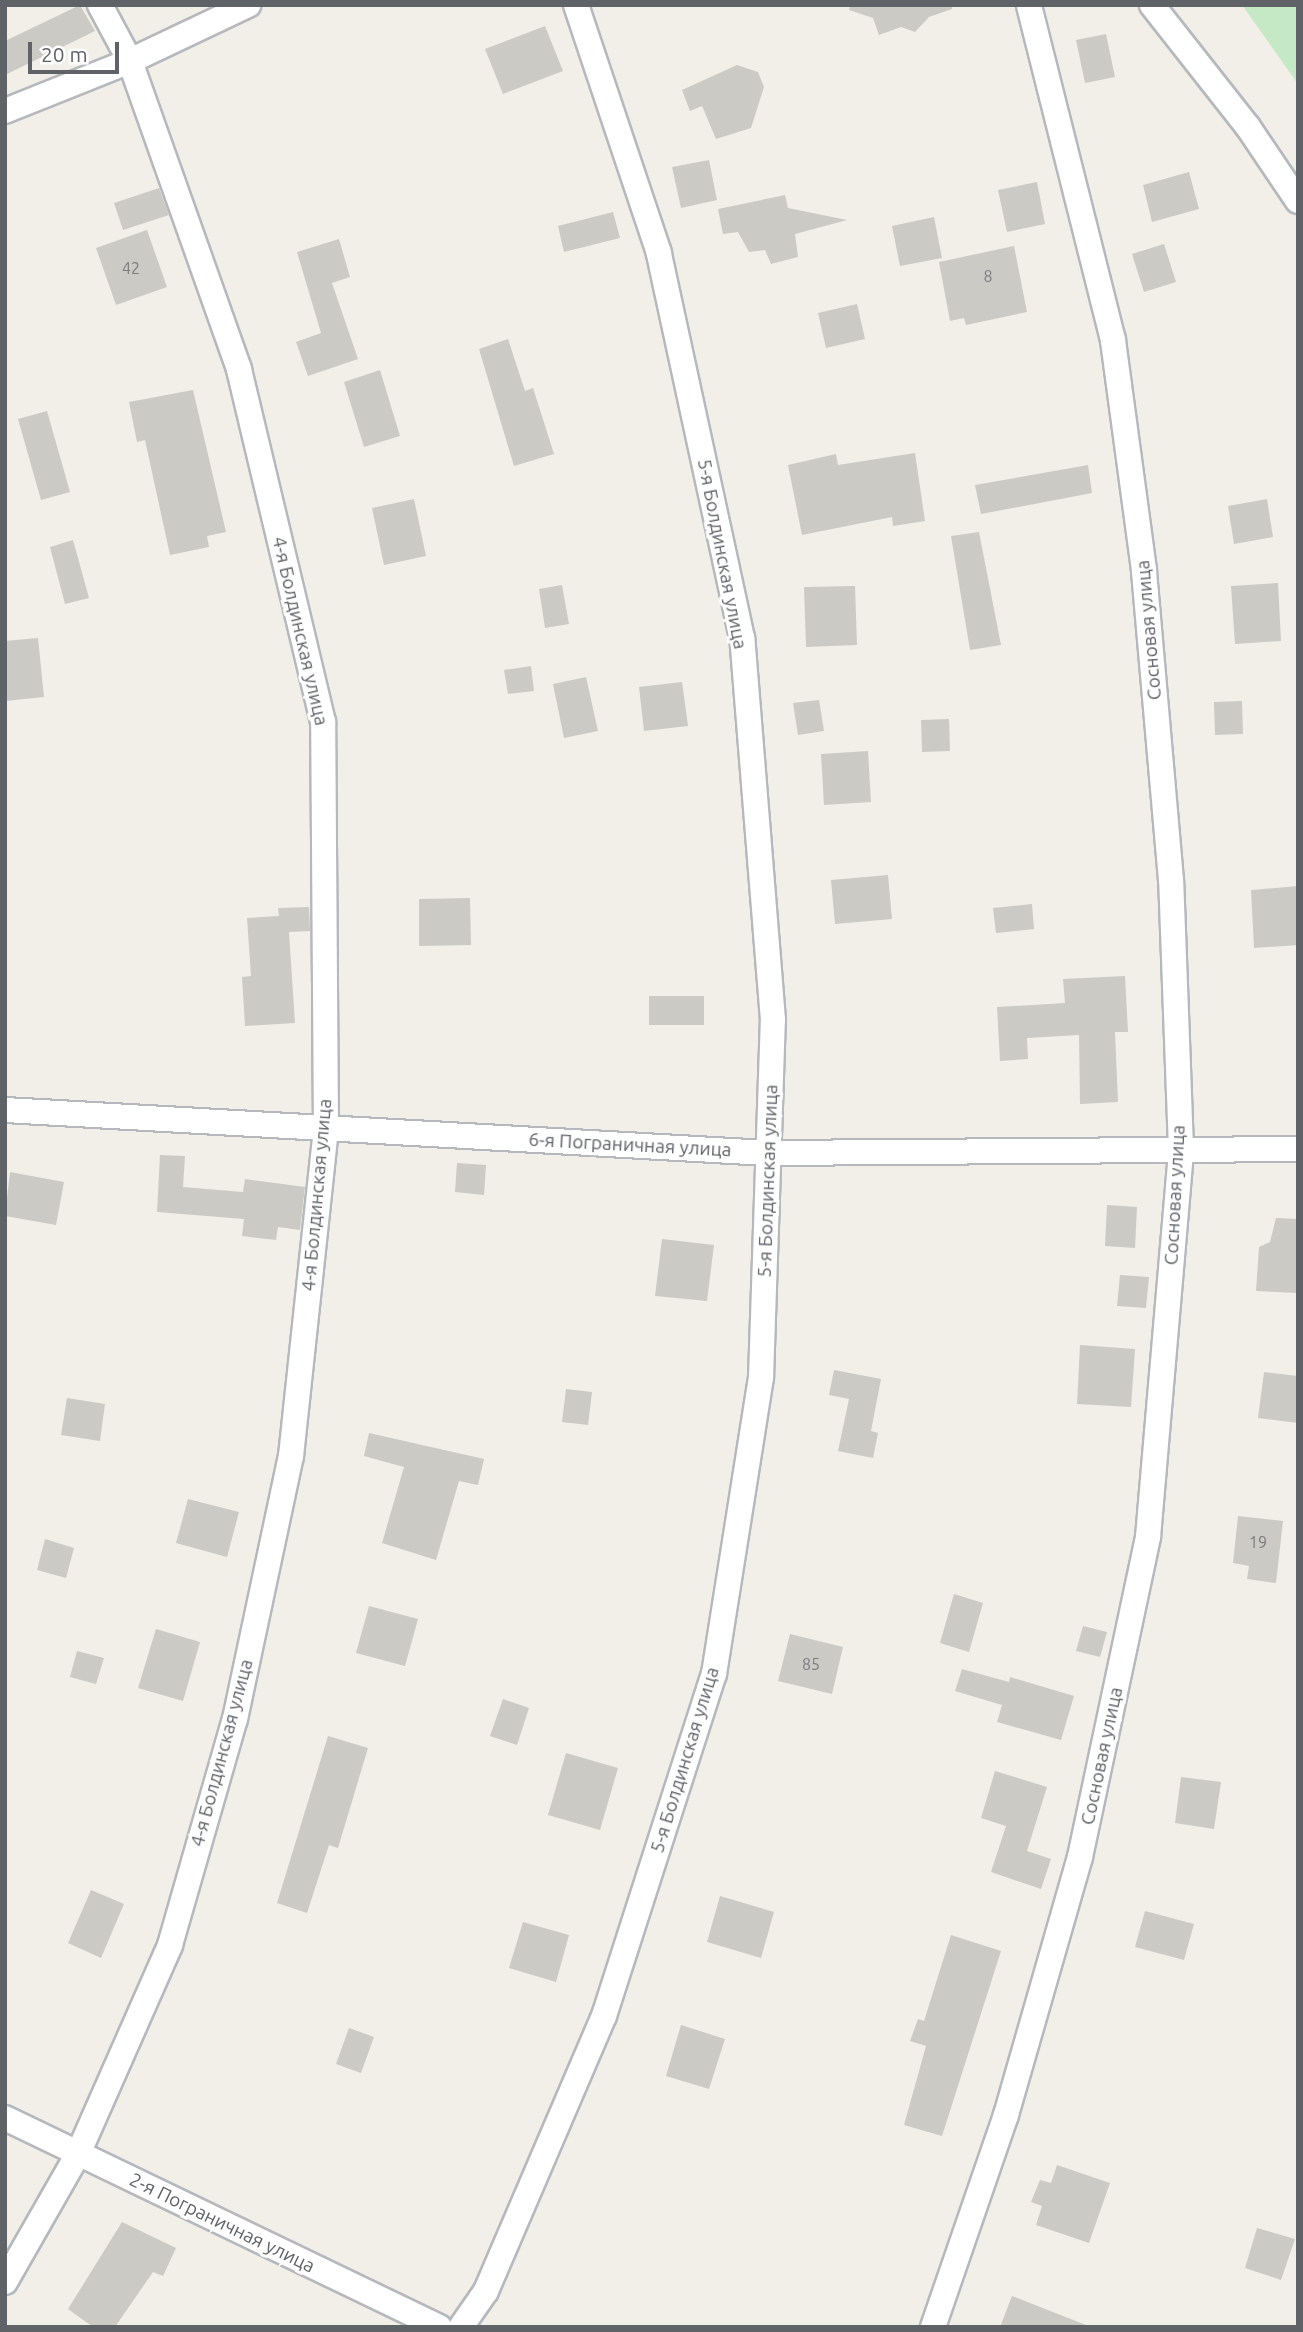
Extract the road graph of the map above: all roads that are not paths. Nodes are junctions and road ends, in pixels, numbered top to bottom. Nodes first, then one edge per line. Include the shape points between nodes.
1 (100, 5) edge
2 (248, 5) edge
3 (576, 5) edge
4 (1030, 5) edge
5 (1152, 5) edge
6 (130, 61) junction
7 (5, 111) edge
8 (1298, 201) edge
9 (5, 1110) edge
10 (326, 1129) junction
11 (1181, 1149) junction
12 (1298, 1149) edge
13 (768, 1153) junction
14 (5, 2118) edge
15 (78, 2154) junction
16 (5, 2283) edge
17 (439, 2327) edge
18 (461, 2327) edge
19 (933, 2327) edge

1 - 6 street, 4-я Болдинская улица
2 - 6 street
3 - 13 street, 5-я Болдинская улица via 659,253 741,638 773,1020
4 - 11 street, Сосновая улица via 1113,340 1139,530 1171,880
5 - 8 street via 1248,127
6 - 7 street
6 - 10 street, 4-я Болдинская улица via 239,369 323,722
9 - 10 street, 6-я Пограничная улица
10 - 13 street, 6-я Пограничная улица
10 - 15 street, 4-я Болдинская улица via 290,1456 235,1719 170,1945
11 - 12 street, 6-я Пограничная улица
11 - 13 street, 6-я Пограничная улица
11 - 19 street, Сосновая улица via 1148,1538 1080,1857 1006,2115
13 - 18 street, 5-я Болдинская улица via 761,1378 715,1674 604,2015 486,2291
14 - 15 street, 2-я Пограничная улица
15 - 16 street, 4-я Болдинская улица
15 - 17 street, 2-я Пограничная улица

